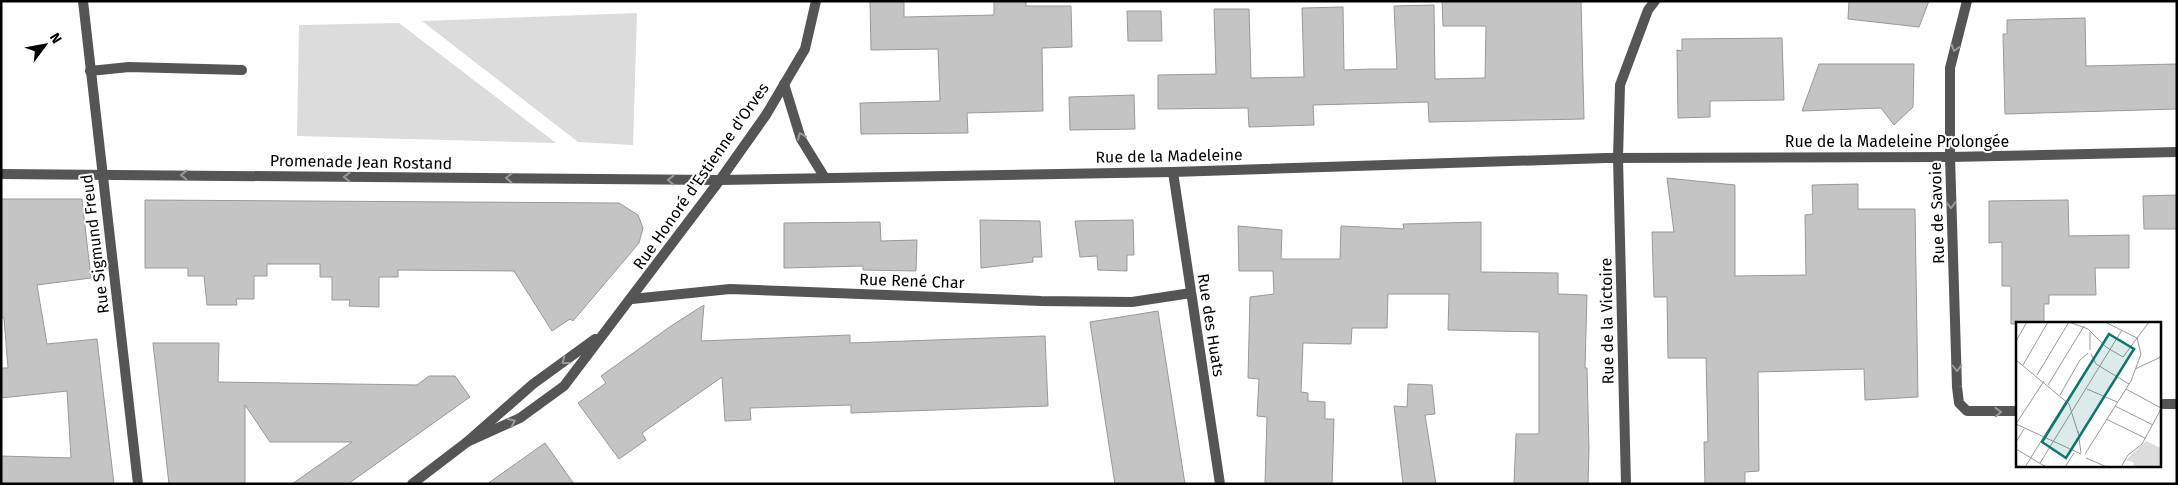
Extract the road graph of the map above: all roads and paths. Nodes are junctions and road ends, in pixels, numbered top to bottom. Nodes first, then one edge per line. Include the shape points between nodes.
1 (83, 1) edge
2 (816, 1) edge
3 (1655, 1) edge
4 (1967, 1) edge
5 (242, 70) dead end
6 (90, 71) junction
7 (784, 84) junction
8 (2177, 152) edge
9 (1950, 157) junction
10 (1618, 158) junction
11 (1173, 172) junction
12 (1, 174) edge
13 (102, 175) junction
14 (825, 178) junction
15 (720, 180) junction
16 (1191, 293) junction
17 (632, 299) junction
18 (604, 332) junction
19 (2160, 404) edge
20 (2177, 404) edge
21 (2016, 411) edge
22 (468, 442) junction
23 (138, 484) edge
24 (412, 484) edge
25 (1220, 484) edge
26 (1626, 484) edge

1 - 6 street, Rue Sigmund Freud
2 - 7 street, Rue Honoré d'Estienne d'Orves via 805,48
3 - 10 street, Rue de la Victoire via 1648,10 1620,85
4 -> 9 street, Rue de Savoie via 1950,68
5 - 6 street via 129,67
6 - 13 street, Rue Sigmund Freud
14 -> 7 street via 801,139
7 - 15 street, Rue Honoré d'Estienne d'Orves
8 - 9 street, Rue de la Madeleine Prolongée
9 - 10 street, Rue de la Madeleine Prolongée
9 -> 21 street, Rue de Savoie via 1960,403 1967,411
10 - 11 street, Rue de la Madeleine
10 - 26 street, Rue de la Victoire
11 - 14 street, Rue de la Madeleine
11 - 16 street, Rue des Huats
12 - 13 street, Promenade Jean Rostand
15 -> 13 street, Promenade Jean Rostand
13 - 23 street, Rue Sigmund Freud
14 - 15 street, Rue de la Madeleine
15 - 17 street, Rue Honoré d'Estienne d'Orves
16 - 17 street, Rue René Char via 1132,302 730,289
16 - 25 street, Rue des Huats
17 - 18 street, Rue Honoré d'Estienne d'Orves
18 -> 22 street, Rue Honoré d'Estienne d'Orves via 534,384
22 -> 18 street, Rue Honoré d'Estienne d'Orves via 520,418 564,386
19 - 20 street
22 - 24 street, Rue Honoré d'Estienne d'Orves

